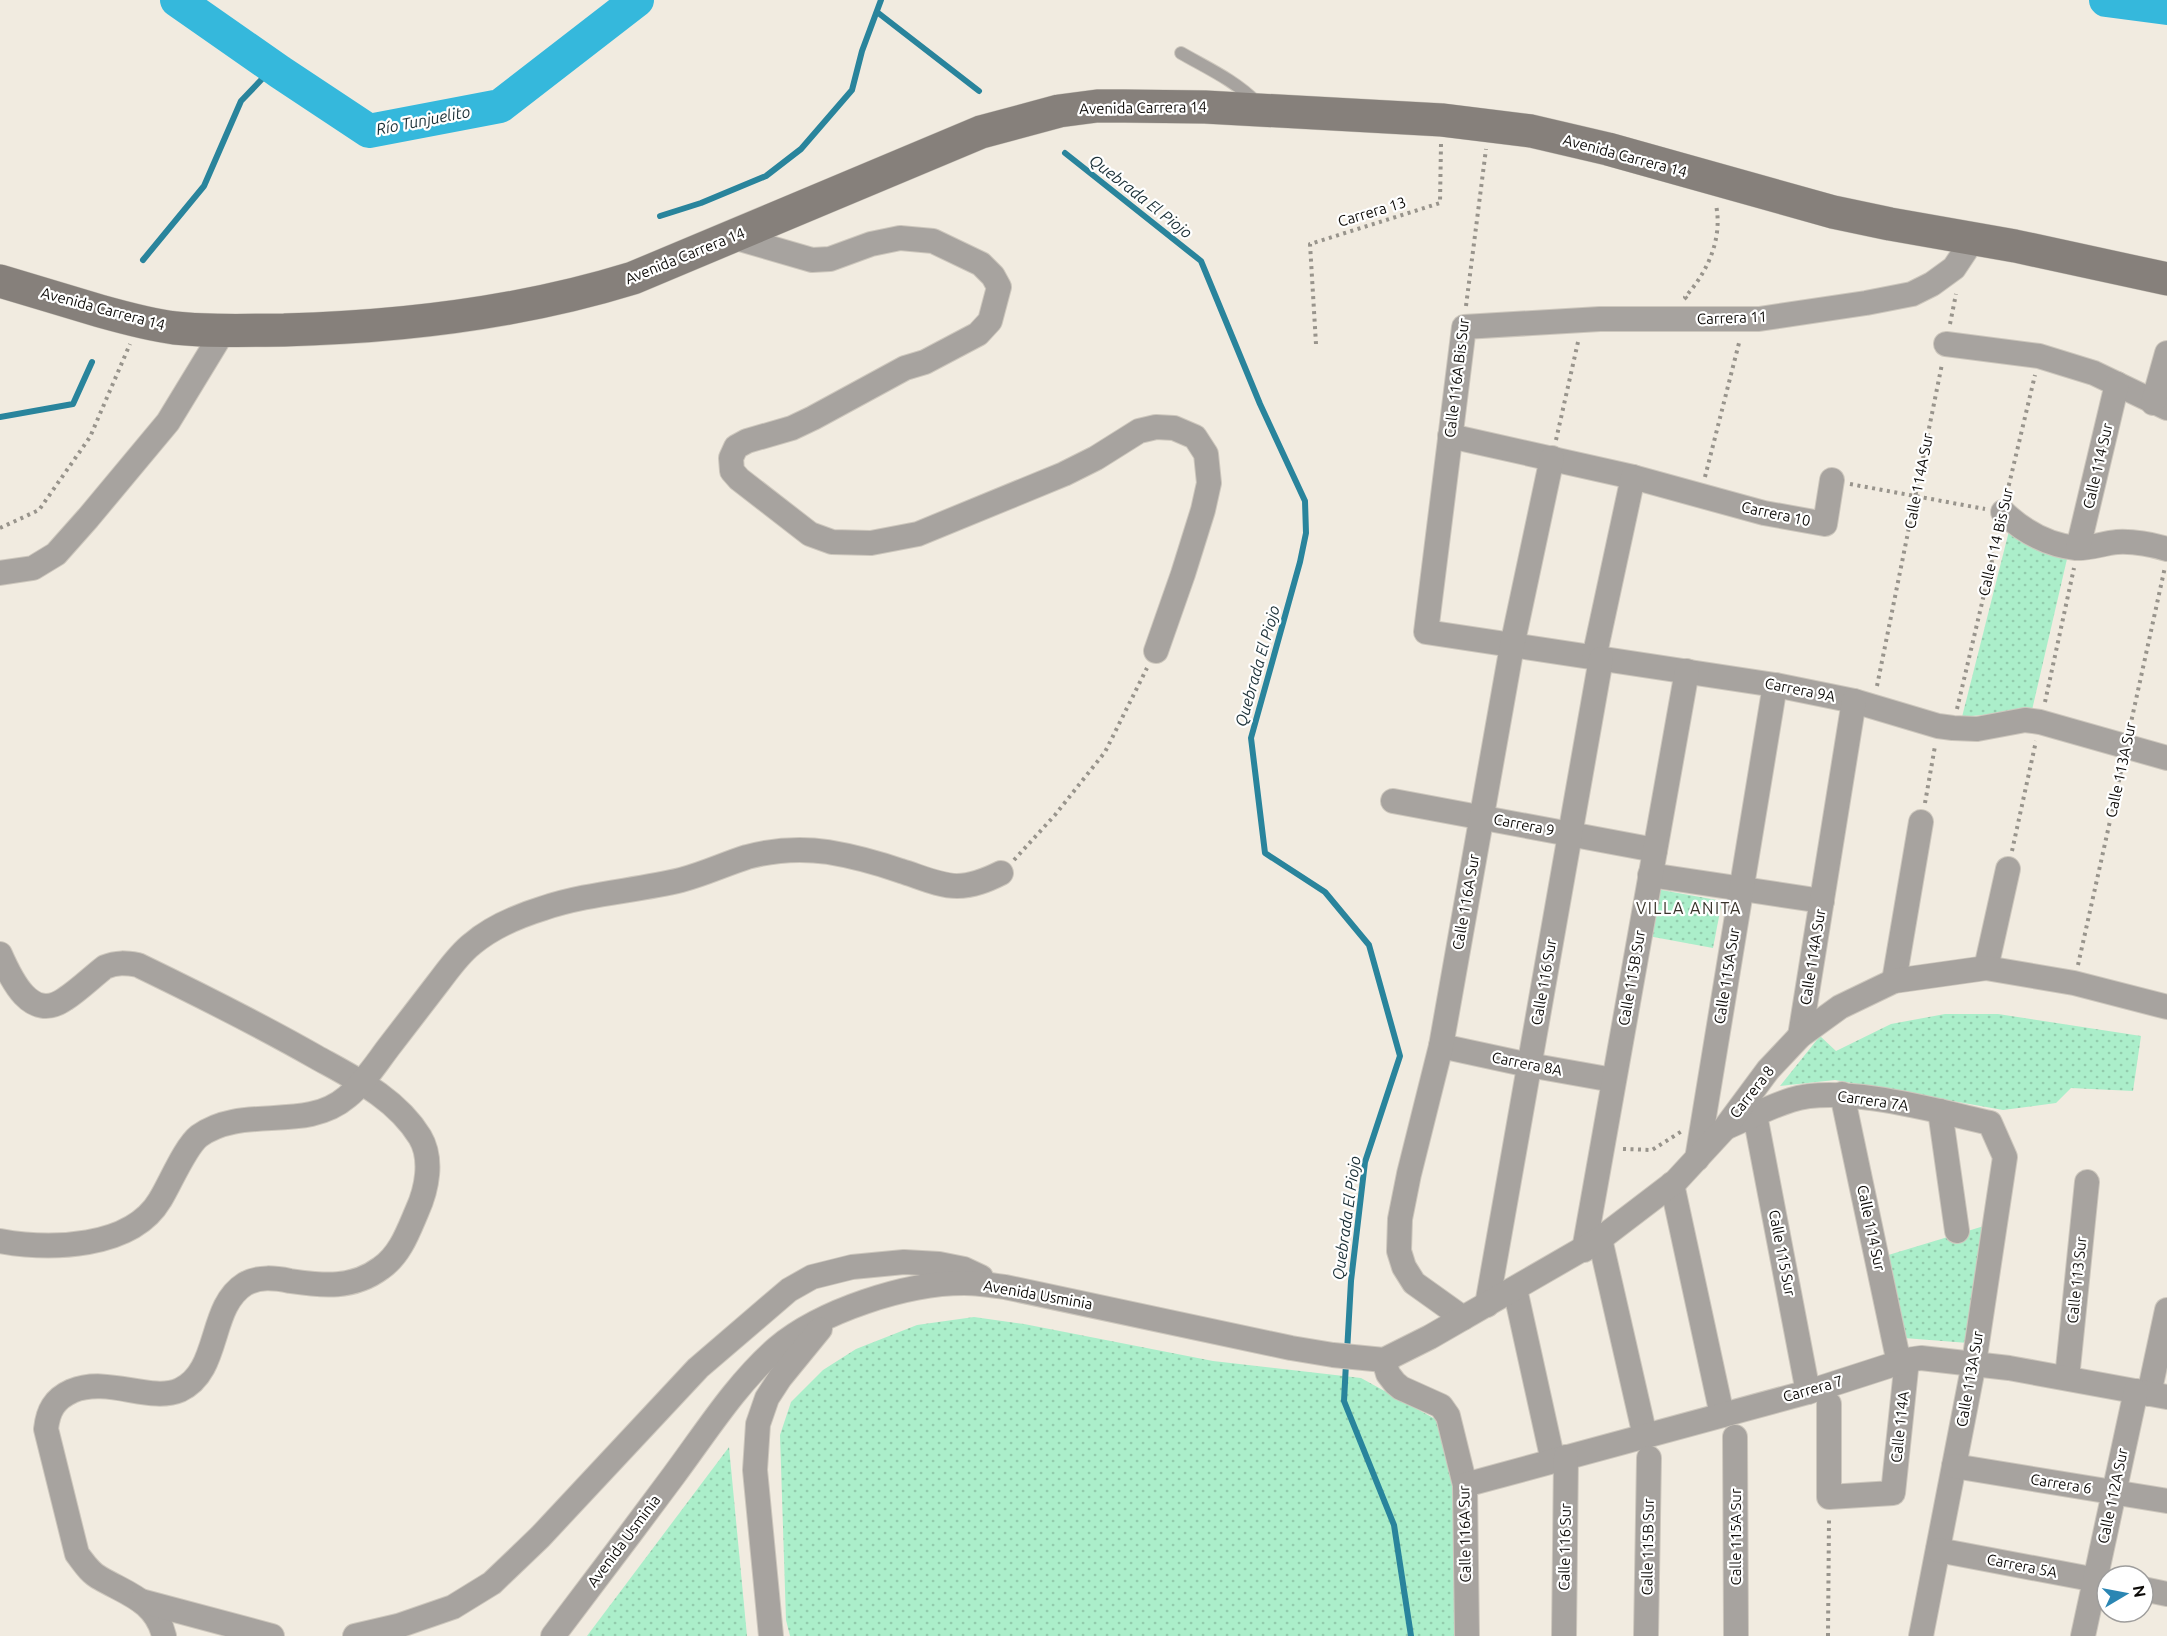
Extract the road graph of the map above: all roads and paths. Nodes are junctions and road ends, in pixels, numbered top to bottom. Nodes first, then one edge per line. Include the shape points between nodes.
1 (1181, 52) dead end
2 (1264, 111) junction
3 (1442, 120) junction
4 (1489, 125) junction
5 (1703, 178) junction
6 (733, 237) junction
7 (1969, 246) junction
8 (2167, 279) edge
9 (0, 281) edge
10 (1582, 320) junction
11 (1704, 320) junction
12 (1746, 320) junction
13 (139, 322) junction
14 (1464, 327) junction
15 (224, 330) junction
16 (1316, 344) dead end
17 (1946, 344) junction
18 (2167, 352) edge
19 (2039, 356) junction
20 (2117, 384) junction
21 (2160, 406) edge
22 (1450, 436) junction
23 (1552, 458) junction
24 (1633, 477) junction
25 (1832, 480) joint
26 (1701, 496) junction
27 (1916, 497) junction
28 (2003, 512) junction
29 (0, 528) edge
30 (2078, 548) junction
31 (2167, 549) edge
32 (2167, 558) edge
33 (0, 573) edge
34 (1425, 632) joint
35 (1512, 646) junction
36 (1156, 651) joint
37 (1597, 658) junction
38 (1687, 671) junction
39 (1775, 685) junction
40 (1864, 704) junction
41 (1946, 727) junction
42 (2126, 746) junction
43 (2167, 758) edge
44 (1393, 801) dead end
45 (1481, 817) junction
46 (1921, 822) joint
47 (1570, 834) junction
48 (1655, 850) junction
49 (2008, 869) dead end
50 (1001, 873) joint
51 (1650, 875) junction
52 (1741, 889) junction
53 (1822, 901) junction
54 (0, 954) edge
55 (1986, 968) junction
56 (1894, 981) junction
57 (2074, 983) junction
58 (2167, 1007) edge
59 (1800, 1036) junction
60 (1441, 1046) junction
61 (1529, 1065) junction
62 (1614, 1080) junction
63 (361, 1082) junction
64 (1842, 1094) junction
65 (1940, 1111) junction
66 (1755, 1115) junction
67 (1990, 1123) joint
68 (1714, 1126) junction
69 (1602, 1145) junction
70 (2087, 1182) dead end
71 (1672, 1184) junction
72 (1957, 1231) dead end
73 (0, 1241) edge
74 (1592, 1244) junction
75 (1005, 1287) junction
76 (1515, 1289) junction
77 (1487, 1305) junction
78 (2167, 1310) edge
79 (832, 1315) junction
80 (1463, 1318) junction
81 (1384, 1360) junction
82 (1903, 1362) junction
83 (1974, 1363) junction
84 (2067, 1378) junction
85 (1808, 1392) junction
86 (2151, 1394) edge
87 (1829, 1404) dead end
88 (1722, 1415) junction
89 (1736, 1437) dead end
90 (1647, 1447) junction
91 (1559, 1459) junction
92 (1954, 1466) junction
93 (1465, 1485) junction
94 (2114, 1492) junction
95 (1829, 1497) junction
96 (2167, 1502) edge
97 (1938, 1550) junction
98 (2103, 1564) edge
99 (2095, 1580) edge
100 (2095, 1599) edge
101 (139, 1600) junction
102 (164, 1636) edge
103 (272, 1636) edge
104 (355, 1636) edge
105 (554, 1636) edge
106 (771, 1636) edge
107 (1467, 1636) edge
108 (1564, 1636) edge
109 (1646, 1636) edge
110 (1736, 1636) edge
111 (1828, 1636) edge
112 (1921, 1636) edge
113 (2083, 1636) edge

1 - 2 lane via 1248,93
2 - 3 main road, Avenida Carrera 14
2 - 6 main road, Avenida Carrera 14 via 1097,106 1028,118 933,151
3 - 4 main road, Avenida Carrera 14
3 - 16 path, Carrera 13 via 1440,203 1310,244
4 - 5 main road, Avenida Carrera 14 via 1571,140
4 - 14 path, Calle 116A Bis Sur
5 - 7 main road, Avenida Carrera 14
5 - 11 path via 1717,207 1718,240 1698,283 1685,297
6 - 15 main road, Avenida Carrera 14 via 633,278 543,302 402,323
6 - 36 street via 812,260 830,259 900,237 933,241 981,264 999,287 990,321 978,334 792,428 736,447 731,458 732,471 749,489 810,534 850,543 918,534 1064,474 1139,431 1174,428 1195,437 1206,454 1209,483
7 - 8 main road, Avenida Carrera 14
7 - 12 street, Carrera 11 via 1954,268 1912,294
7 - 17 path, Calle 114A Sur
9 - 13 main road, Avenida Carrera 14
10 - 11 street, Carrera 11
10 - 14 street, Carrera 11
10 - 23 path
11 - 12 street, Carrera 11
12 - 26 path
13 - 15 main road, Avenida Carrera 14
13 - 29 path via 90,437 39,510
14 - 22 street, Calle 116A Bis Sur
15 - 33 street via 168,422 56,554 33,568
17 - 19 street
17 - 27 path, Calle 114A Sur
18 - 21 street
19 - 20 street
19 - 28 path, Calle 114 Bis Sur
20 - 21 street
20 - 30 street, Calle 114 Sur
22 - 23 street, Carrera 10
22 - 34 street, Calle 116A Bis Sur
23 - 24 street, Carrera 10
23 - 35 street, Calle 116A Sur
24 - 26 street, Carrera 10
24 - 37 street, Calle 116 Sur
25 - 26 street, Carrera 10 via 1825,524
25 - 27 path
27 - 28 path
27 - 40 path, Calle 114A Sur
28 - 30 street via 2019,527 2057,544
28 - 41 path, Calle 114 Bis Sur
30 - 31 street via 2142,542
32 - 42 path, Calle 113A Sur
34 - 35 street, Carrera 9A
35 - 37 street, Carrera 9A
35 - 45 street, Calle 116A Sur
36 - 50 path via 1105,752 1055,815
37 - 38 street, Carrera 9A
37 - 47 street, Calle 116 Sur
38 - 39 street, Carrera 9A
38 - 48 street, Calle 115B Sur
39 - 40 street, Carrera 9A
39 - 52 street, Calle 115A Sur
40 - 41 street, Carrera 9A
40 - 53 street, Calle 114A Sur
41 - 42 street, Carrera 9A via 1977,729 2025,720
41 - 46 path, Calle 114 Bis Sur
42 - 43 street, Carrera 9A
42 - 57 path, Calle 113A Sur
44 - 45 street, Carrera 9
45 - 47 street, Carrera 9
45 - 60 street, Calle 116A Sur
46 - 56 street
47 - 48 street, Carrera 9
47 - 61 street, Calle 116 Sur
48 - 51 street, Calle 115B Sur
49 - 55 street
50 - 63 street via 984,881 953,886 827,852 784,850 747,857 679,880 545,907 499,925 470,945
51 - 52 street
51 - 62 street, Calle 115B Sur
52 - 53 street
52 - 68 street, Calle 115A Sur
53 - 59 street, Calle 114A Sur
54 - 63 street via 21,993 43,1005 64,1001 105,967 125,962 138,965 268,1029
55 - 56 street, Carrera 8
55 - 57 street, Carrera 8
56 - 59 street, Carrera 8 via 1840,1007
57 - 58 street, Carrera 8
59 - 68 street, Carrera 8
60 - 61 street, Carrera 8A
60 - 80 street, Calle 116A Sur via 1409,1174 1400,1219 1399,1251 1414,1283
61 - 62 street, Carrera 8A
61 - 77 street, Calle 116 Sur
62 - 69 street, Calle 115B Sur
63 - 73 street via 321,1114 241,1119 211,1128 193,1141 157,1205 140,1223 118,1234 89,1242 59,1244
63 - 101 street via 404,1116 421,1138 426,1153 428,1174 420,1203 396,1255 360,1281 338,1286 275,1278 246,1284 227,1303 205,1364 181,1389 168,1393 109,1386 78,1389 64,1394 48,1413 46,1430 77,1554 98,1578
64 - 65 street, Carrera 7A
64 - 66 street, Carrera 7A via 1792,1099
64 - 82 street, Calle 114 Sur
65 - 67 street, Carrera 7A
65 - 72 street
66 - 68 street, Carrera 7A
66 - 85 street, Calle 115 Sur
67 - 83 street, Calle 113A Sur via 2005,1157
68 - 69 path via 1687,1128 1653,1149
68 - 71 street, Calle 115A Sur via 1697,1160
69 - 74 street, Calle 115B Sur
70 - 84 street, Calle 113 Sur
71 - 74 street
71 - 88 street
74 - 76 street
74 - 90 street, Calle 115B Sur
75 - 79 street, Avenida Usminia via 931,1285 885,1295
75 - 81 street, Avenida Usminia via 1291,1348
75 - 104 street via 964,1269 904,1262 812,1276 789,1290 698,1368 492,1584 453,1607
76 - 77 street
76 - 91 street, Calle 116 Sur
77 - 80 street
78 - 86 street, Calle 112A Sur
79 - 105 street, Avenida Usminia via 777,1348 738,1389
79 - 106 street via 780,1378 767,1398 758,1424 755,1470
80 - 81 street
81 - 93 street, Calle 116A Sur via 1388,1374 1401,1388 1441,1406 1448,1416
82 - 83 street, Carrera 7 via 1929,1358
82 - 85 street, Carrera 7
82 - 95 street, Calle 114A via 1893,1493
83 - 84 street, Carrera 7
83 - 92 street, Calle 113A Sur
84 - 86 street, Carrera 7
85 - 88 street, Carrera 7
86 - 94 street, Calle 112A Sur
87 - 95 street
88 - 90 street, Carrera 7
89 - 110 street, Calle 115A Sur
90 - 91 street, Carrera 7
90 - 109 street, Calle 115B Sur
91 - 93 street, Carrera 7
91 - 108 street, Calle 116 Sur
92 - 94 street, Carrera 6
92 - 97 street, Calle 113A Sur
93 - 107 street, Calle 116A Sur
94 - 96 street, Carrera 6
94 - 98 street, Calle 112A Sur
95 - 111 path
97 - 99 street, Carrera 5A
97 - 112 street, Calle 113A Sur
100 - 113 street, Calle 112A Sur
101 - 102 street via 161,1623
101 - 103 street

